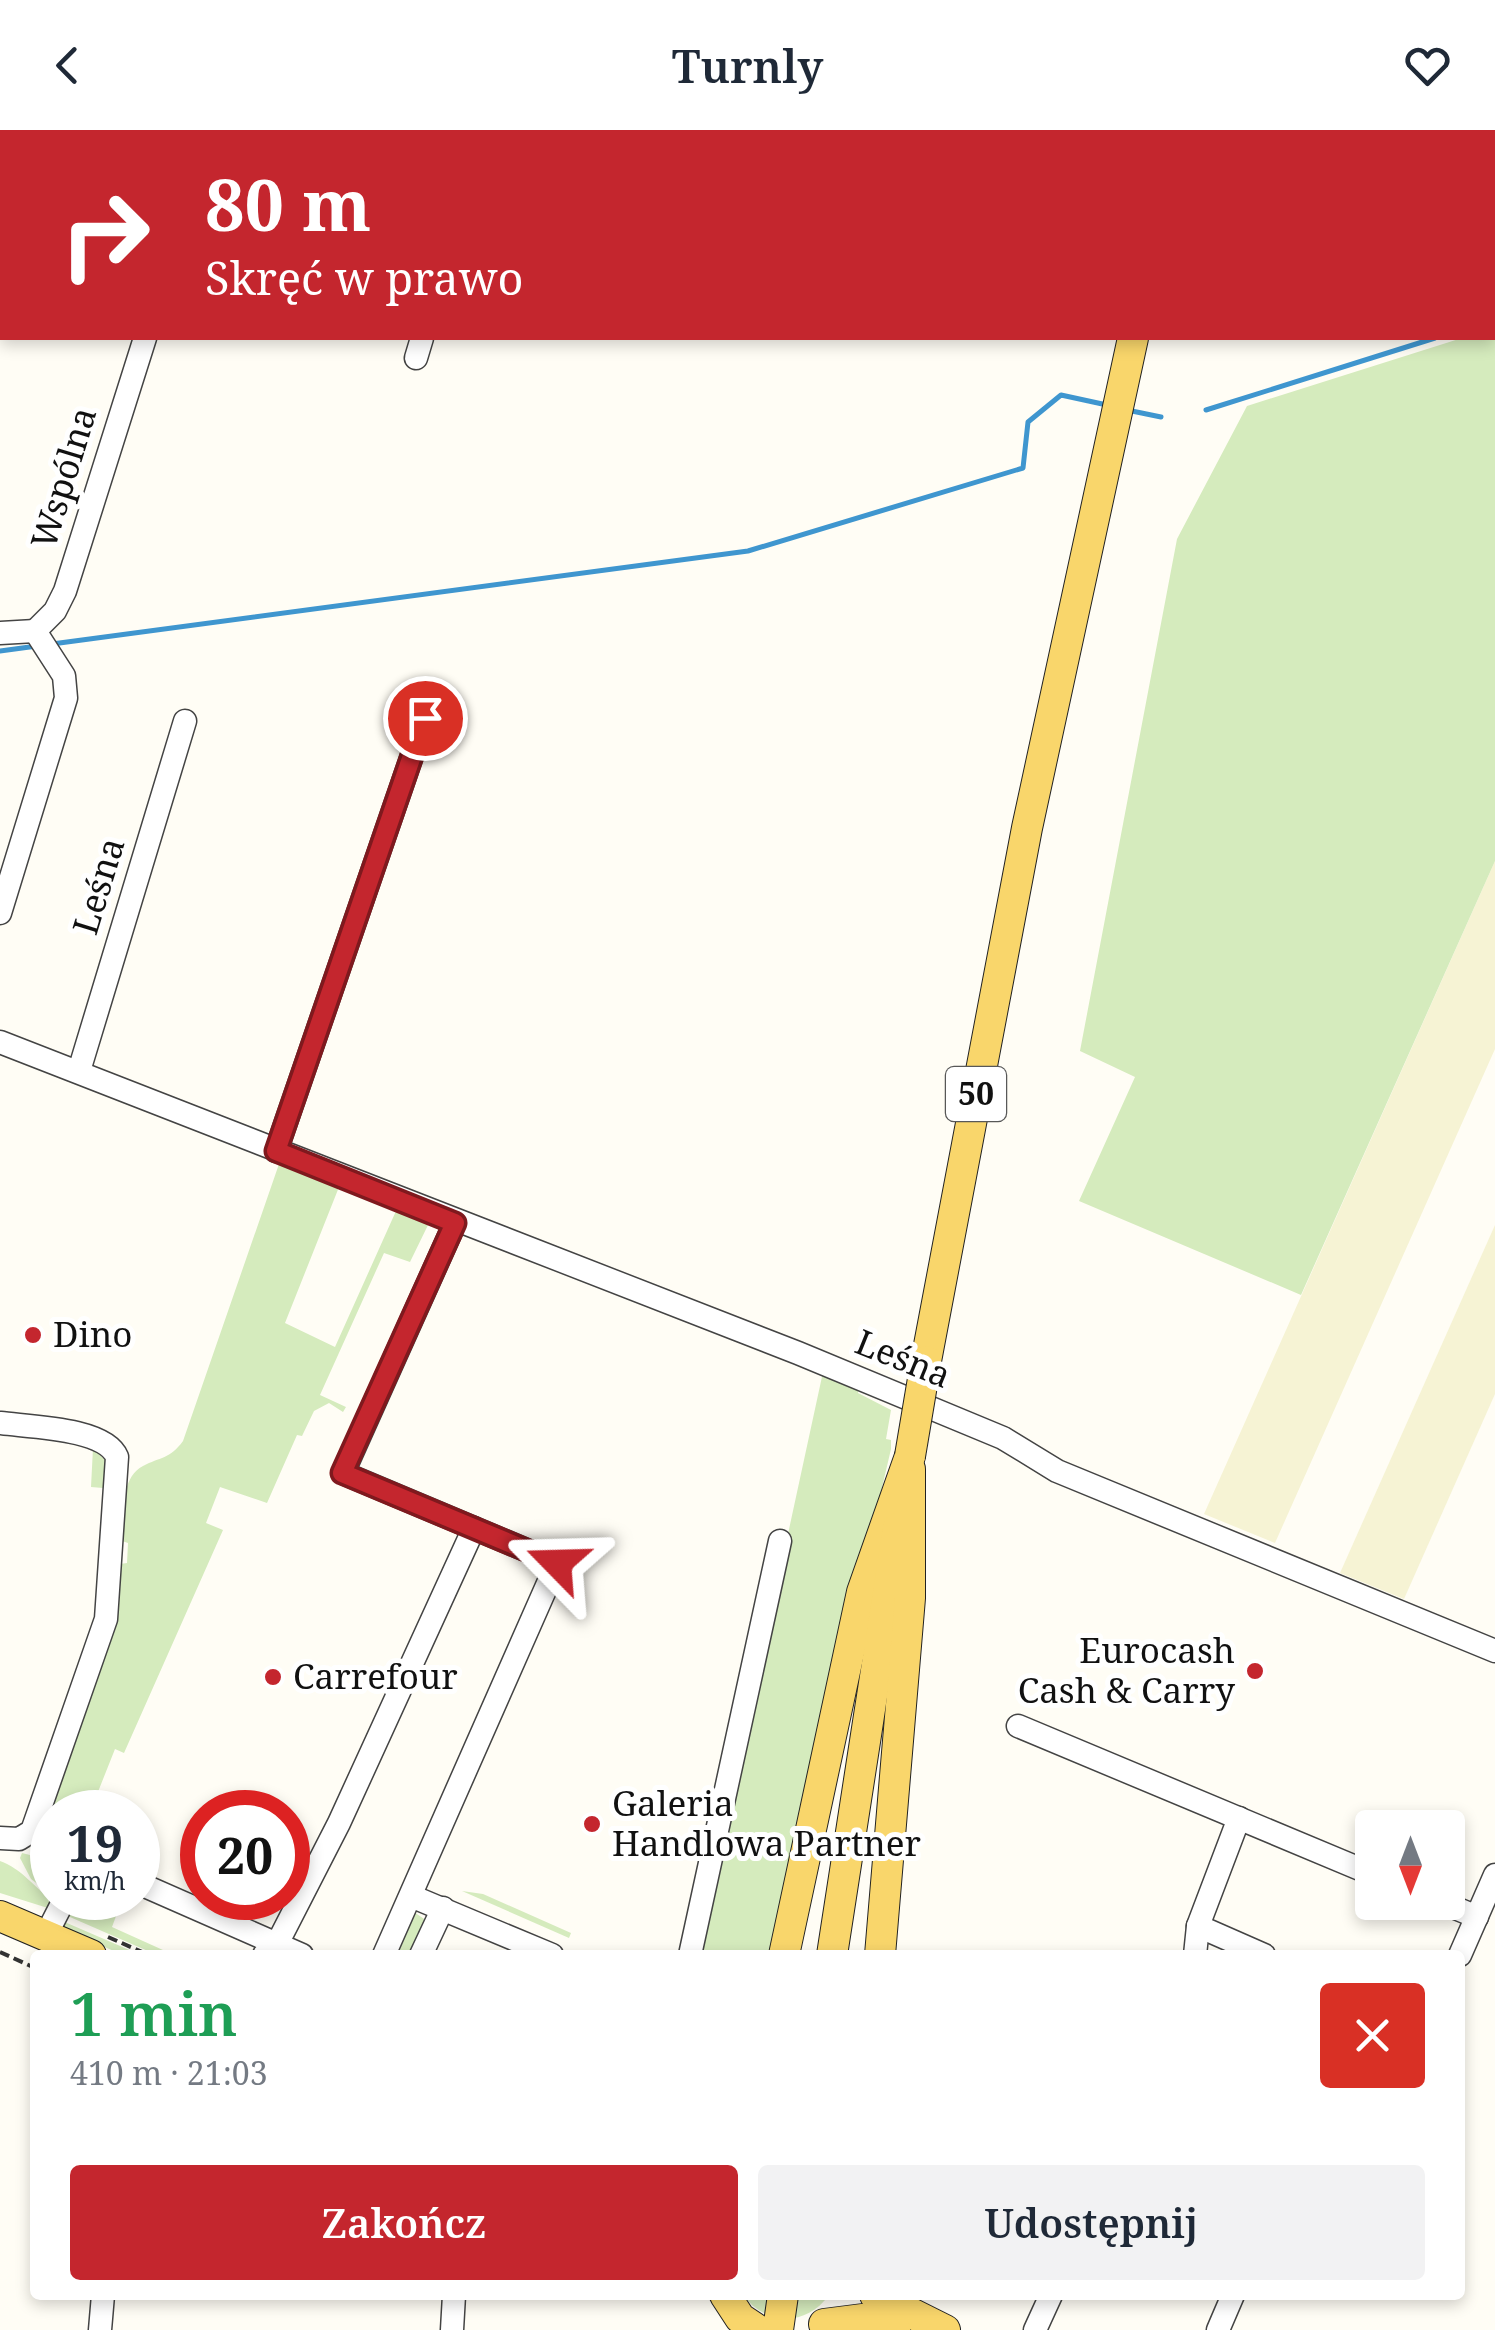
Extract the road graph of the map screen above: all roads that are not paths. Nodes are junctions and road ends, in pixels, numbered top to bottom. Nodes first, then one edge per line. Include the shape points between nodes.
1 (144, 340) edge
2 (1134, 340) edge
3 (0, 633) edge
4 (40, 638) junction
5 (425, 718) dead end
6 (185, 721) dead end
7 (0, 914) edge
8 (0, 1042) edge
9 (79, 1071) junction
10 (276, 1151) junction
11 (455, 1223) junction
12 (0, 1423) edge
13 (910, 1456) junction
14 (474, 1528) junction
15 (780, 1542) dead end
16 (1495, 1651) edge
17 (1018, 1726) dead end
18 (1239, 1818) junction
19 (0, 1838) edge
20 (1355, 1867) edge
21 (1495, 1876) edge
22 (160, 1894) edge
23 (410, 1896) junction
24 (1465, 1912) edge
25 (440, 1913) junction
26 (0, 1916) edge
27 (1477, 1917) junction
28 (55, 1920) edge
29 (1198, 1926) junction
30 (0, 1936) edge
31 (44, 1945) edge
32 (270, 1950) edge
33 (273, 1950) edge
34 (386, 1950) edge
35 (423, 1950) edge
36 (512, 1950) edge
37 (539, 1950) edge
38 (691, 1950) edge
39 (785, 1950) edge
40 (833, 1950) edge
41 (880, 1950) edge
42 (1196, 1950) edge
43 (1253, 1950) edge
44 (1463, 1950) edge
45 (102, 2300) edge
46 (454, 2300) edge
47 (782, 2300) edge
48 (843, 2300) edge
49 (885, 2300) edge
50 (1048, 2300) edge
51 (1231, 2300) edge
52 (729, 2310) edge
53 (818, 2328) edge
54 (100, 2330) edge
55 (452, 2330) edge
56 (758, 2330) edge
57 (778, 2330) edge
58 (896, 2330) edge
59 (945, 2330) edge
60 (1035, 2330) edge
61 (1218, 2330) edge

1 - 4 street, Wspólna via 65,591
2 - 13 main road, 50, bridge via 1027,828
3 - 4 street
4 - 7 street via 64,676 66,698
5 - 10 street
6 - 9 street, Leśna
8 - 9 street, Leśna
9 - 10 street, Leśna
10 - 11 street, Leśna
11 - 14 street via 342,1473
11 - 16 street, Leśna via 830,1366 1004,1438 1088,1485
12 - 19 street via 88,1436 105,1441 117,1457 106,1618 32,1831 19,1839
13 - 39 main road via 862,1592
13 - 40 main road, 50
13 - 41 main road via 910,1598
14 - 23 street via 557,1563
14 - 33 street via 339,1823
15 - 38 street
17 - 18 street
18 - 20 street
18 - 29 street
21 - 27 street
22 - 32 street
23 - 25 street
23 - 34 street
24 - 27 street
25 - 35 street
25 - 36 street
25 - 37 street
26 - 31 main road
27 - 44 street
28 - 31 street
29 - 42 street
29 - 43 street
30 - 31 main road
45 - 54 street
46 - 55 street
47 - 57 main road
48 - 53 main road
49 - 59 main road
50 - 60 street
51 - 61 street
52 - 56 main road
53 - 58 main road via 862,2319

